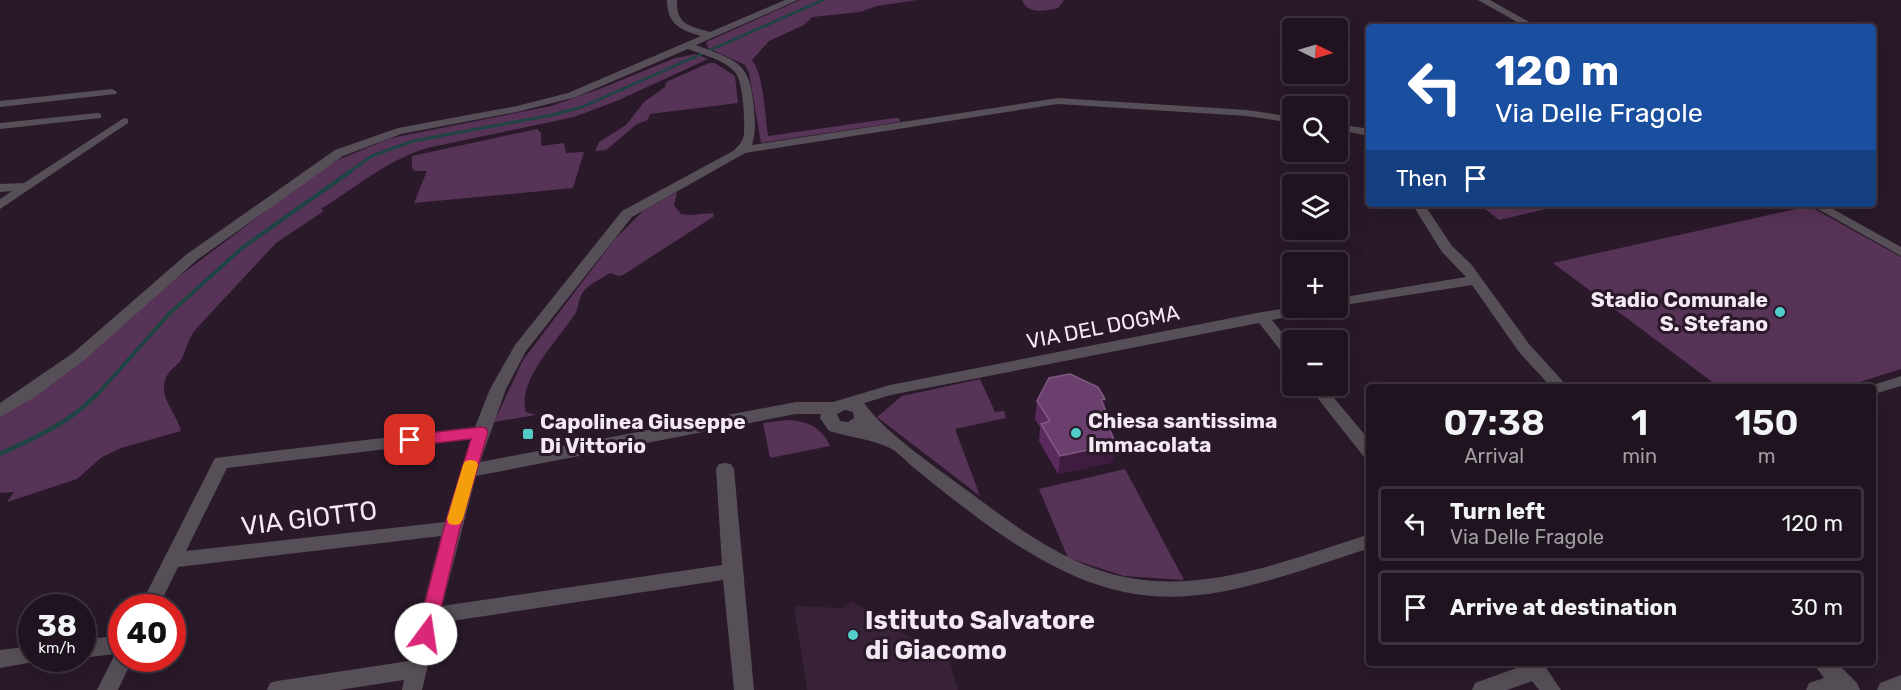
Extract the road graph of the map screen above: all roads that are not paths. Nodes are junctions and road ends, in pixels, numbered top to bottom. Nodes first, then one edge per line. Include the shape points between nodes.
1 (672, 0) edge
2 (793, 0) edge
3 (1483, 0) edge
4 (1527, 24) edge
5 (711, 35) junction
6 (696, 49) junction
7 (112, 92) dead end
8 (0, 104) edge
9 (97, 116) dead end
10 (1282, 118) edge
11 (124, 121) dead end
12 (0, 126) edge
13 (1348, 129) edge
14 (1366, 132) edge
15 (741, 150) junction
16 (28, 187) junction
17 (0, 188) edge
18 (0, 204) edge
19 (1420, 207) edge
20 (1820, 207) edge
21 (1901, 252) edge
22 (1476, 280) junction
23 (1348, 300) edge
24 (1282, 313) edge
25 (1262, 317) junction
26 (1282, 342) edge
27 (1901, 381) edge
28 (1557, 384) edge
29 (905, 388) junction
30 (1876, 388) edge
31 (1324, 396) edge
32 (0, 411) edge
33 (835, 411) junction
34 (862, 412) junction
35 (850, 428) junction
36 (481, 432) junction
37 (892, 443) junction
38 (1366, 448) edge
39 (724, 469) dead end
40 (469, 471) junction
41 (452, 528) junction
42 (1366, 542) edge
43 (172, 560) junction
44 (732, 570) junction
45 (155, 594) edge
46 (430, 616) junction
47 (18, 657) edge
48 (0, 659) edge
49 (1826, 666) edge
50 (1534, 667) edge
51 (417, 669) junction
52 (116, 672) edge
53 (1901, 684) edge
54 (1846, 686) edge
55 (107, 690) edge
56 (277, 690) edge
57 (412, 690) edge
58 (744, 690) edge
59 (1482, 690) edge
60 (1551, 690) edge
61 (1816, 690) edge
62 (1887, 690) edge

1 - 5 street via 671,14 679,25
2 - 5 street
3 - 4 street
5 - 6 street
6 - 15 street via 735,66 744,80 750,133
6 - 32 street via 556,100 398,131 339,153 192,257 78,357
7 - 8 street
9 - 12 street
10 - 15 street via 1058,101
11 - 16 street
13 - 14 street
15 - 36 street via 642,204 619,223 520,349
16 - 17 street
16 - 18 street
19 - 22 street via 1447,249
20 - 21 street
22 - 23 street
22 - 28 street via 1524,348
24 - 25 street, VIA DEL DOGMA
25 - 26 street
25 - 29 street, VIA DEL DOGMA
27 - 30 street
29 - 33 street via 867,396
29 - 34 street
31 - 38 street
33 - 34 street via 854,405
33 - 35 street via 840,429
33 - 40 street via 786,411
34 - 35 street via 860,423
34 - 37 street
35 - 37 street
36 - 40 street
36 - 43 street via 221,462
37 - 42 street via 1040,552 1096,579 1127,586 1168,590 1208,587
39 - 44 street
40 - 41 street
41 - 43 street, VIA GIOTTO
41 - 46 street
43 - 45 street
44 - 46 street
44 - 58 street
46 - 51 street
47 - 48 street
49 - 54 street
50 - 59 street
50 - 60 street
51 - 56 street
51 - 57 street
52 - 55 street
53 - 62 street
54 - 61 street

